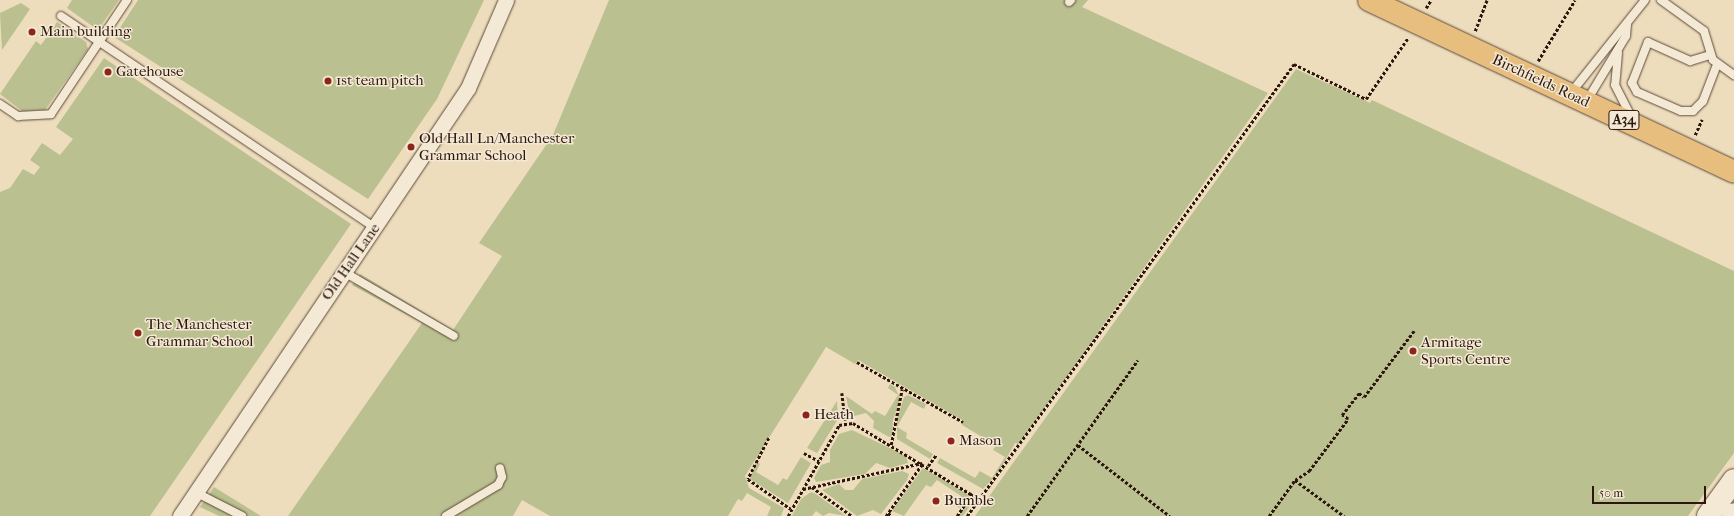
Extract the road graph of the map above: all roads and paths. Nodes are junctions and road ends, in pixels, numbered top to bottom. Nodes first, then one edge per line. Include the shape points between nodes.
1 (127, 0) edge
2 (506, 0) edge
3 (1369, 0) edge
4 (1431, 0) edge
5 (1487, 0) edge
6 (1575, 0) edge
7 (1644, 0) edge
8 (1661, 0) edge
9 (61, 16) dead end
10 (1417, 22) junction
11 (1627, 24) junction
12 (1475, 32) dead end
13 (100, 41) junction
14 (1618, 48) junction
15 (1710, 55) junction
16 (1538, 61) dead end
17 (1717, 64) junction
18 (1734, 75) edge
19 (1578, 98) junction
20 (0, 104) edge
21 (1637, 126) junction
22 (1734, 172) edge
23 (375, 228) junction
24 (344, 272) junction
25 (1414, 331) dead end
26 (454, 336) dead end
27 (1138, 360) dead end
28 (857, 362) dead end
29 (902, 389) junction
30 (842, 393) dead end
31 (964, 422) dead end
32 (846, 424) junction
33 (769, 438) dead end
34 (891, 445) junction
35 (1078, 445) junction
36 (804, 453) dead end
37 (936, 455) dead end
38 (819, 461) junction
39 (923, 463) junction
40 (928, 466) junction
41 (500, 468) dead end
42 (1295, 480) junction
43 (1734, 480) edge
44 (811, 487) junction
45 (803, 489) junction
46 (195, 492) junction
47 (972, 494) junction
48 (979, 499) junction
49 (791, 509) junction
50 (887, 515) edge
51 (180, 516) edge
52 (242, 516) edge
53 (446, 516) edge
54 (788, 516) edge
55 (852, 516) edge
56 (892, 516) edge
57 (957, 516) edge
58 (967, 516) edge
59 (1027, 516) edge
60 (1170, 516) edge
61 (1269, 516) edge
62 (1344, 516) edge
63 (1708, 516) edge

1 - 13 lane
2 - 23 street, Old Hall Lane via 468,88
3 - 10 highway, Birchfields Road / A34
4 - 10 path
5 - 12 path
6 - 16 path
7 - 11 lane
8 - 15 lane via 1704,31
9 - 13 lane
10 - 19 highway, Birchfields Road / A34
10 - 48 path via 1366,99 1294,64
11 - 14 lane
11 - 19 lane via 1619,30
13 - 20 lane via 51,114 18,116
13 - 23 lane
14 - 19 lane
14 - 21 lane via 1615,85 1623,106
15 - 17 lane
15 - 17 lane via 1690,61 1648,42 1632,83 1637,92 1681,111 1693,111 1703,101
17 - 18 lane
19 - 21 highway, Birchfields Road / A34
21 - 22 highway, Birchfields Road / A34
23 - 24 street, Old Hall Lane
24 - 26 lane
24 - 46 street, Old Hall Lane
25 - 42 path via 1364,397 1359,393 1342,415 1348,419 1310,471
27 - 35 path
28 - 29 path
29 - 31 path
29 - 34 path
30 - 32 path
32 - 34 path via 853,423
32 - 38 path via 839,425
33 - 49 path via 748,479
34 - 39 path
35 - 59 path
35 - 60 path
36 - 38 path
37 - 40 path
38 - 45 path
39 - 40 path
39 - 44 path
39 - 50 path
40 - 47 path
41 - 53 lane via 502,477 498,485
42 - 61 path
42 - 62 path
43 - 63 main road
44 - 45 path
44 - 55 path
45 - 49 path
46 - 51 street, Old Hall Lane
46 - 52 lane
47 - 48 path
47 - 57 path
48 - 58 path
49 - 54 path
50 - 56 path

